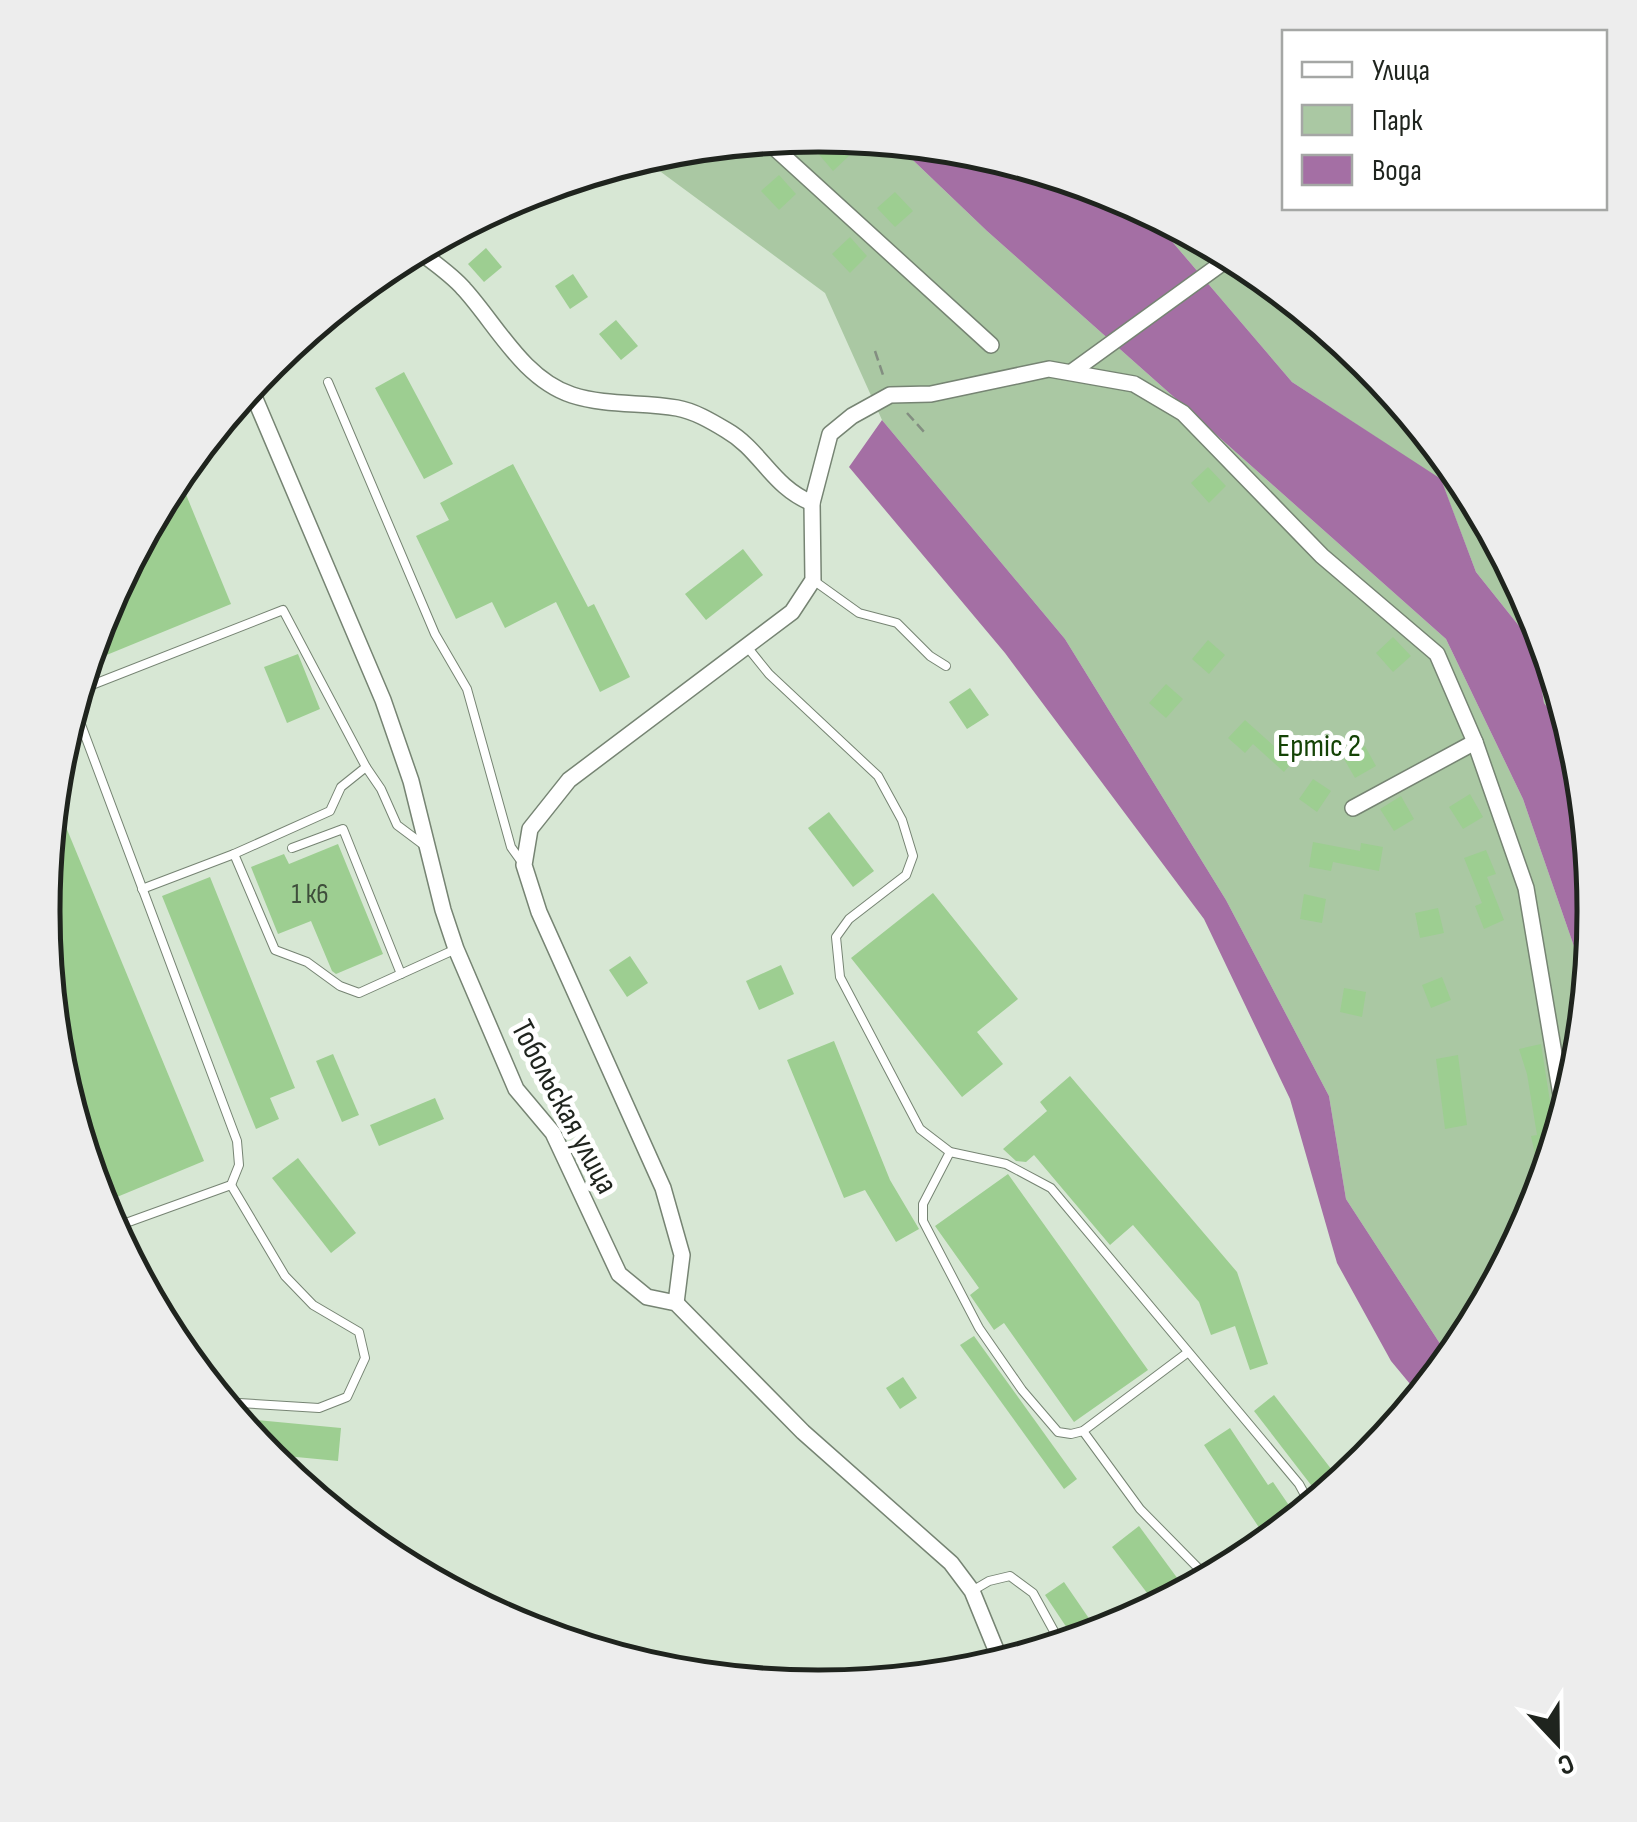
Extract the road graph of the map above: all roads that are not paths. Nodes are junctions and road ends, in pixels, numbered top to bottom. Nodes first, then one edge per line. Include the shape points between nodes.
1 (781, 154) edge
2 (429, 260) edge
3 (1218, 266) edge
4 (991, 346) dead end
5 (1073, 371) junction
6 (328, 382) dead end
7 (256, 402) edge
8 (812, 503) junction
9 (813, 580) junction
10 (748, 648) junction
11 (946, 666) dead end
12 (95, 683) edge
13 (83, 729) edge
14 (1474, 742) junction
15 (366, 767) junction
16 (1353, 808) dead end
17 (292, 848) dead end
18 (428, 848) junction
19 (234, 854) junction
20 (524, 865) junction
21 (142, 889) junction
22 (456, 949) junction
23 (401, 974) junction
24 (1558, 1077) edge
25 (950, 1152) junction
26 (231, 1184) junction
27 (127, 1222) edge
28 (676, 1304) junction
29 (1187, 1353) junction
30 (242, 1403) edge
31 (1083, 1430) junction
32 (1304, 1494) edge
33 (1198, 1568) edge
34 (972, 1591) junction
35 (1055, 1631) edge
36 (996, 1648) edge

1 - 4 street
2 - 8 street via 462,286 541,378 569,394 680,408 704,418 732,433 794,496
3 - 5 street
5 - 8 street via 1049,369 931,394 890,395 830,434
5 - 14 street via 1134,384 1183,413 1322,556 1437,654
6 - 20 lane via 427,616 467,689 511,848
7 - 18 street, Тобольская улица via 383,700
8 - 9 street
9 - 10 street via 792,612
9 - 11 lane via 859,612 897,623
10 - 20 street via 568,780 530,829
10 - 25 lane via 878,776 902,820 913,856 906,875 836,937 840,976 920,1128
12 - 15 lane via 283,610
13 - 21 lane
14 - 16 street
14 - 24 street via 1526,888
15 - 18 lane via 398,824
15 - 19 lane via 341,787 330,811
17 - 23 lane via 343,830
18 - 22 street, Тобольская улица
19 - 21 lane
19 - 23 lane via 274,950 358,993
20 - 28 street via 663,1188 682,1256
21 - 26 lane via 236,1141 240,1165
22 - 23 lane
22 - 28 street, Тобольская улица via 516,1089 553,1133 619,1274 647,1297
25 - 29 lane via 1006,1164 1051,1188
25 - 31 lane via 923,1204 923,1221 979,1328 1022,1390 1058,1432
26 - 27 lane
26 - 30 lane via 285,1276 313,1305 359,1332 366,1358 347,1397 320,1408
28 - 34 street, Тобольская улица via 803,1432 951,1563
29 - 31 lane
29 - 32 lane
31 - 33 lane via 1140,1508
34 - 35 lane via 1010,1576 1033,1594
34 - 36 street, Тобольская улица

